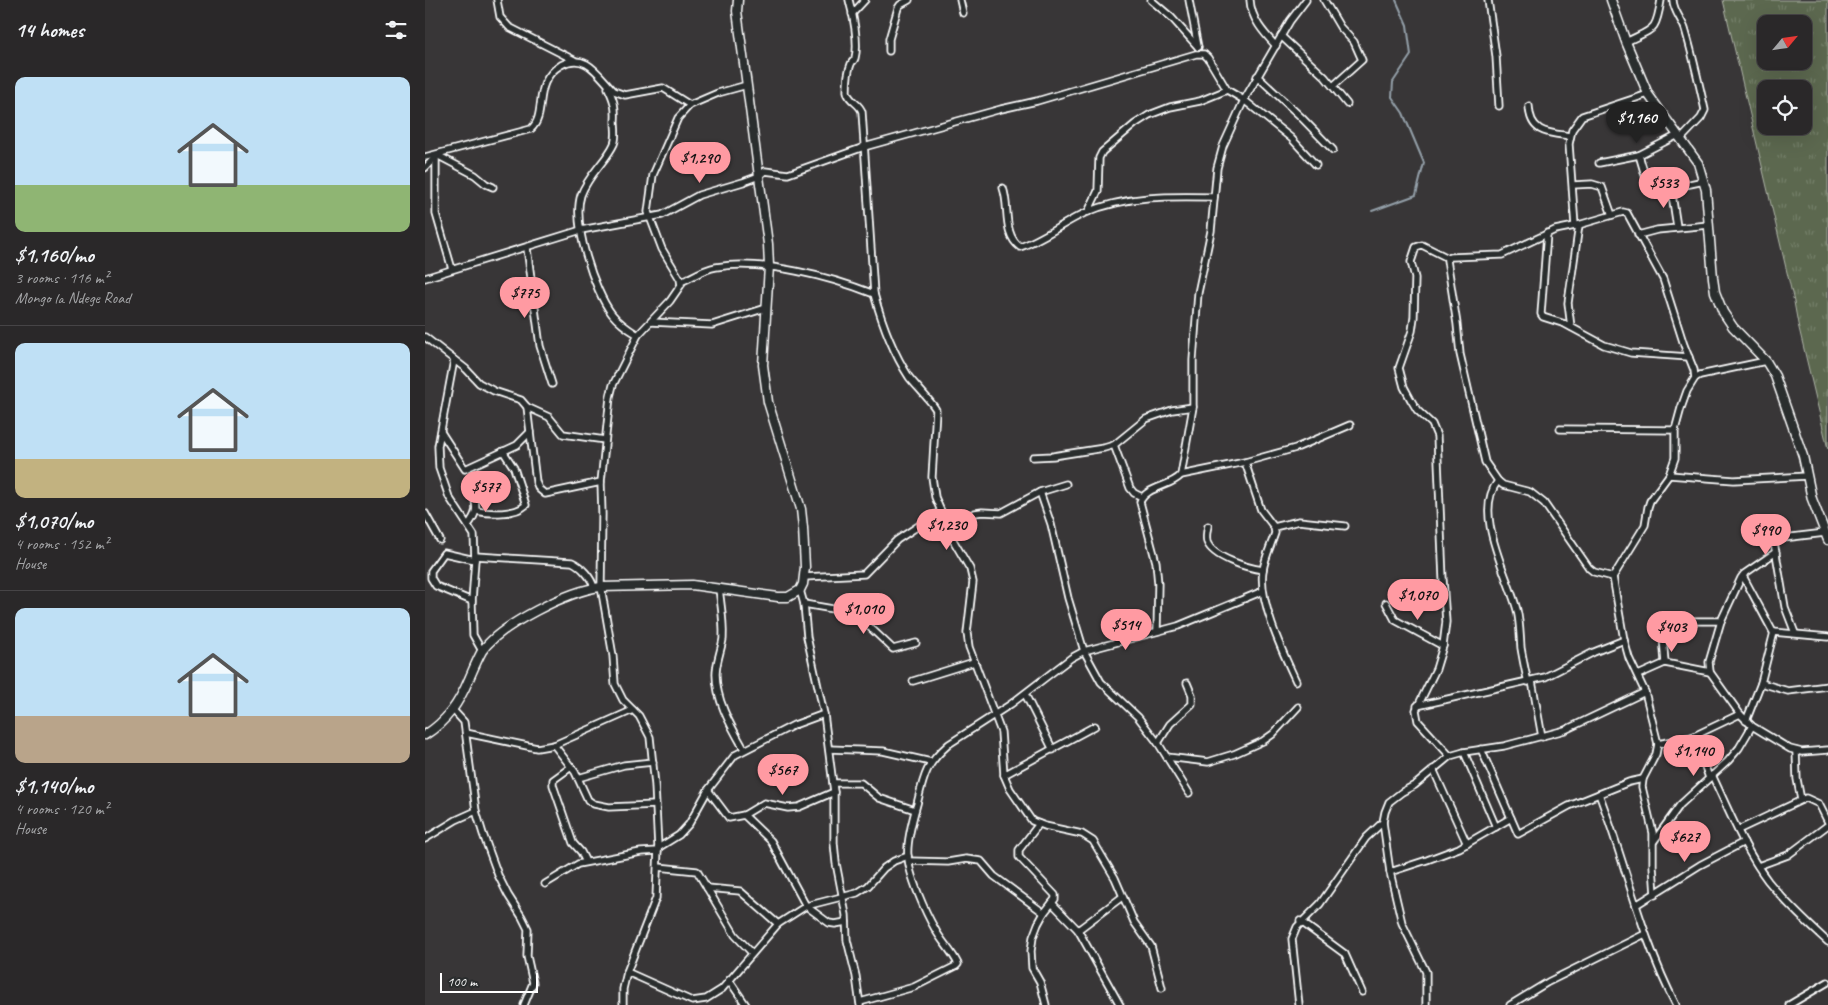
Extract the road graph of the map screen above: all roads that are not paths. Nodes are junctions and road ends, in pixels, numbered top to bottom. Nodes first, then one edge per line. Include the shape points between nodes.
1 (497, 0) edge
2 (738, 0) edge
3 (849, 0) edge
4 (865, 0) edge
5 (909, 0) edge
6 (960, 0) edge
7 (1151, 0) edge
8 (1189, 0) edge
9 (1250, 0) edge
10 (1306, 0) edge
11 (1324, 0) edge
12 (1488, 0) edge
13 (1611, 0) edge
14 (1661, 0) edge
15 (1673, 0) edge
16 (963, 13) dead end
17 (852, 14) junction
18 (1281, 36) junction
19 (1626, 42) junction
20 (1276, 46) junction
21 (1199, 50) junction
22 (889, 51) dead end
23 (574, 60) junction
24 (1257, 76) junction
25 (606, 84) junction
26 (747, 86) junction
27 (1333, 86) junction
28 (1227, 90) junction
29 (1648, 94) junction
30 (1244, 100) junction
31 (1347, 104) dead end
32 (690, 105) junction
33 (1499, 106) dead end
34 (1529, 106) dead end
35 (1570, 136) junction
36 (1680, 137) junction
37 (864, 147) junction
38 (1333, 150) dead end
39 (1639, 155) junction
40 (437, 156) junction
41 (425, 157) edge
42 (1599, 163) dead end
43 (1316, 166) dead end
44 (425, 168) edge
45 (759, 176) junction
46 (1704, 181) junction
47 (1573, 185) junction
48 (493, 187) dead end
49 (1003, 188) dead end
50 (1671, 188) junction
51 (1214, 197) junction
52 (1088, 212) junction
53 (1612, 216) junction
54 (649, 218) junction
55 (1709, 225) junction
56 (1577, 226) junction
57 (1677, 227) junction
58 (581, 230) junction
59 (1547, 233) junction
60 (1638, 234) junction
61 (527, 248) junction
62 (1448, 258) junction
63 (769, 266) junction
64 (452, 269) junction
65 (425, 278) edge
66 (681, 282) junction
67 (874, 294) junction
68 (766, 308) junction
69 (651, 322) junction
70 (1571, 327) junction
71 (638, 335) junction
72 (425, 337) edge
73 (1689, 357) junction
74 (454, 360) junction
75 (1766, 360) junction
76 (1695, 378) junction
77 (552, 384) dead end
78 (527, 407) junction
79 (1193, 408) junction
80 (1350, 425) dead end
81 (1560, 429) dead end
82 (1675, 430) junction
83 (441, 432) junction
84 (530, 432) junction
85 (605, 440) junction
86 (1114, 444) junction
87 (503, 451) junction
88 (1033, 456) dead end
89 (1245, 462) junction
90 (1181, 475) junction
91 (1669, 475) junction
92 (1807, 476) junction
93 (1498, 481) junction
94 (601, 482) junction
95 (1067, 484) dead end
96 (1040, 492) junction
97 (474, 495) dead end
98 (1142, 497) junction
99 (476, 511) junction
100 (941, 511) junction
101 (425, 513) edge
102 (468, 525) junction
103 (947, 525) junction
104 (1208, 526) dead end
105 (1345, 526) dead end
106 (1274, 527) junction
107 (1826, 536) edge
108 (439, 540) dead end
109 (1776, 552) junction
110 (475, 558) junction
111 (1263, 570) junction
112 (1743, 576) junction
113 (804, 577) junction
114 (1613, 577) junction
115 (597, 588) junction
116 (719, 589) junction
117 (800, 590) junction
118 (1263, 591) junction
119 (472, 601) junction
120 (1387, 603) dead end
121 (804, 604) junction
122 (1721, 621) junction
123 (1157, 630) junction
124 (1774, 632) junction
125 (1795, 634) junction
126 (1828, 637) edge
127 (1624, 640) junction
128 (917, 643) dead end
129 (1443, 646) junction
130 (482, 651) junction
131 (1084, 651) junction
132 (974, 662) junction
133 (1665, 663) junction
134 (1710, 672) junction
135 (1638, 675) junction
136 (913, 681) dead end
137 (1296, 681) dead end
138 (1187, 682) dead end
139 (1530, 682) junction
140 (1761, 683) junction
141 (1828, 686) edge
142 (1645, 692) junction
143 (1025, 694) junction
144 (1417, 706) junction
145 (1298, 707) dead end
146 (453, 710) junction
147 (633, 710) junction
148 (824, 714) junction
149 (1740, 714) junction
150 (993, 715) junction
151 (1746, 721) junction
152 (1095, 726) dead end
153 (1752, 726) junction
154 (466, 733) junction
155 (425, 734) edge
156 (1692, 737) junction
157 (1541, 738) junction
158 (1158, 743) junction
159 (1658, 744) junction
160 (554, 745) junction
161 (744, 749) junction
162 (829, 749) junction
163 (1481, 749) junction
164 (1053, 750) junction
165 (1828, 750) edge
166 (1796, 751) junction
167 (1464, 752) junction
168 (1449, 756) junction
169 (1167, 757) junction
170 (653, 762) junction
171 (931, 762) junction
172 (571, 767) junction
173 (1433, 769) junction
174 (1004, 775) junction
175 (1710, 777) junction
176 (578, 778) junction
177 (1643, 779) junction
178 (833, 784) junction
179 (708, 790) junction
180 (834, 792) junction
181 (1189, 793) dead end
182 (1599, 794) junction
183 (1801, 800) junction
184 (656, 805) junction
185 (915, 810) junction
186 (476, 811) junction
187 (744, 815) junction
188 (1511, 818) junction
189 (1383, 822) junction
190 (1039, 824) junction
191 (1828, 824) edge
192 (1495, 827) junction
193 (1738, 830) junction
194 (425, 839) edge
195 (1654, 841) junction
196 (1745, 842) junction
197 (1467, 844) junction
198 (658, 850) junction
199 (908, 858) junction
200 (585, 862) junction
201 (1758, 866) junction
202 (657, 867) junction
203 (1390, 872) junction
204 (545, 884) dead end
205 (707, 888) junction
206 (1655, 895) junction
207 (843, 897) junction
208 (1122, 897) junction
209 (1052, 903) junction
210 (1636, 905) junction
211 (806, 906) junction
212 (1044, 913) junction
213 (846, 922) junction
214 (1300, 922) junction
215 (778, 924) junction
216 (1078, 930) junction
217 (1645, 934) junction
218 (1828, 942) edge
219 (752, 953) junction
220 (627, 972) junction
221 (729, 980) junction
222 (1828, 982) edge
223 (1162, 988) dead end
224 (1362, 992) dead end
225 (738, 994) junction
226 (690, 1002) edge
227 (860, 1004) edge
228 (524, 1005) edge
229 (623, 1005) edge
230 (739, 1005) edge
231 (746, 1005) edge
232 (1046, 1005) edge
233 (1120, 1005) edge
234 (1299, 1005) edge
235 (1426, 1005) edge
236 (1510, 1005) edge
237 (1677, 1005) edge
238 (1789, 1005) edge

1 - 23 street via 500,17 509,27
2 - 26 street
3 - 17 street
4 - 17 street
5 - 22 street via 898,8
6 - 16 street
7 - 21 street via 1171,17
8 - 21 street
9 - 20 street via 1258,25
10 - 18 street
11 - 27 street via 1362,60
12 - 33 street
13 - 19 street
14 - 19 street via 1653,28
15 - 36 street via 1691,49 1705,110 1701,118
17 - 37 street via 855,56 849,71 847,92 862,109
18 - 20 street
18 - 27 street
19 - 29 street
20 - 24 street
21 - 28 street via 1208,58
21 - 37 street via 1037,101
23 - 25 street via 587,64
23 - 40 street via 548,76 534,126
24 - 30 street
24 - 38 street
25 - 32 street via 625,95 663,88
25 - 58 street via 615,103 615,142 580,196
26 - 32 street
26 - 45 street
27 - 31 street
28 - 30 street
28 - 52 street via 1149,115 1102,152 1098,191
29 - 35 street via 1582,116
29 - 36 street
30 - 43 street via 1291,138
30 - 51 street via 1223,146
32 - 54 street via 678,118 653,175
34 - 35 street via 1532,119 1541,131
35 - 47 street
36 - 39 street
36 - 46 street via 1698,163
37 - 45 street via 788,174 765,171
37 - 67 street
39 - 42 street
39 - 50 street via 1652,192
40 - 41 street
40 - 44 street
40 - 48 street
40 - 64 street via 436,214
45 - 54 street via 699,195
45 - 63 street
46 - 50 street
46 - 55 street
47 - 53 street via 1602,187
47 - 56 street
49 - 52 street via 1007,200 1007,225 1020,247
50 - 57 street
51 - 52 street via 1147,198 1111,203
51 - 79 street via 1211,231 1198,293
53 - 56 street
53 - 60 street via 1627,213
54 - 58 street
54 - 66 street
55 - 57 street
55 - 75 street via 1718,301 1733,327
56 - 59 street
56 - 70 street via 1568,303
57 - 60 street
58 - 61 street
58 - 71 street via 593,280 603,300 621,324
59 - 62 street via 1502,255
59 - 70 street via 1541,314 1545,319
60 - 73 street via 1663,279
61 - 64 street
61 - 77 street via 540,346
62 - 93 street via 1460,354 1473,414 1485,462
62 - 129 street via 1422,245 1416,247 1412,254 1414,317 1399,368 1411,400 1432,424 1437,436 1446,622
63 - 66 street via 715,267
63 - 67 street via 849,284
63 - 68 street
64 - 65 street
66 - 69 street via 680,288
67 - 100 street via 896,356 909,377 935,406 932,477
68 - 69 street via 713,325
68 - 113 street via 764,378 768,402 801,510
69 - 71 street
70 - 73 street via 1604,345 1631,353
71 - 85 street via 613,385
72 - 74 street
73 - 76 street
74 - 78 street via 479,383 521,400
74 - 83 street
75 - 76 street
75 - 92 street via 1796,434
76 - 82 street via 1687,391
78 - 84 street
78 - 85 street via 549,417 563,434
79 - 86 street via 1146,419
79 - 90 street
80 - 89 street via 1297,448
81 - 82 street
82 - 91 street via 1675,458
83 - 87 street via 465,469
83 - 102 street via 438,446 441,474 449,497
84 - 87 street
84 - 94 street via 536,482 541,492 545,494
85 - 94 street
86 - 88 street via 1053,456
86 - 98 street via 1130,488
87 - 99 street via 519,481 526,505 497,514
89 - 90 street
89 - 106 street via 1261,510
90 - 98 street
91 - 92 street via 1734,480
91 - 114 street via 1647,506 1645,525
92 - 107 street
93 - 114 street via 1538,496 1589,568
93 - 139 street via 1491,490 1489,513 1494,540 1516,607
94 - 115 street
95 - 96 street
96 - 103 street via 1001,513 975,513
96 - 131 street
97 - 99 street
98 - 123 street via 1141,508 1157,569
99 - 102 street
100 - 103 street
100 - 113 street via 897,540 864,574
101 - 108 street
102 - 110 street via 474,535
103 - 132 street via 973,582 967,633
104 - 111 street via 1210,546 1234,563
105 - 106 street via 1299,521
106 - 111 street
107 - 109 street via 1775,539
109 - 112 street
109 - 125 street via 1785,607
110 - 115 street via 572,562 578,564
110 - 119 street
110 - 119 street via 444,553 431,571 436,586
111 - 118 street
112 - 122 street
112 - 124 street
113 - 117 street
114 - 127 street
115 - 116 street via 684,585
115 - 130 street via 558,599 499,634
115 - 147 street via 613,656 615,684 623,700
116 - 117 street via 778,597
116 - 161 street via 723,634 716,666 717,681 725,713
117 - 121 street
118 - 123 street via 1191,621
118 - 137 street
119 - 130 street via 473,635
120 - 129 street via 1395,620
121 - 128 street via 857,615 893,649
121 - 148 street via 807,637
122 - 133 street via 1664,620
122 - 134 street via 1709,662
123 - 131 street
124 - 125 street
124 - 140 street
125 - 126 street
127 - 135 street
127 - 139 street
129 - 144 street via 1436,669
130 - 146 street
131 - 143 street
131 - 158 street via 1101,682 1138,717
132 - 136 street
132 - 150 street
133 - 134 street
133 - 135 street
134 - 149 street
135 - 142 street
138 - 158 street via 1192,704 1169,724
139 - 144 street
139 - 157 street
140 - 141 street via 1788,691
140 - 151 street
142 - 157 street
142 - 159 street
143 - 150 street
143 - 164 street
144 - 168 street via 1418,721
145 - 169 street via 1263,741 1234,754 1208,762
146 - 154 street via 464,722
146 - 155 street via 436,728
147 - 160 street
147 - 170 street via 650,737
148 - 161 street
148 - 162 street
149 - 151 street
149 - 156 street
150 - 171 street via 949,744
150 - 174 street via 1001,732
151 - 153 street
152 - 164 street
153 - 166 street
153 - 175 street via 1739,748
154 - 160 street via 529,748
154 - 186 street
156 - 159 street
156 - 175 street
157 - 163 street
158 - 169 street
159 - 177 street
160 - 172 street
161 - 179 street via 730,760
162 - 171 street via 883,751
162 - 178 street
163 - 167 street
163 - 188 street
164 - 174 street
165 - 166 street
166 - 183 street
167 - 168 street
167 - 192 street
168 - 173 street
169 - 181 street
170 - 176 street via 624,765
170 - 184 street
171 - 185 street
172 - 176 street
172 - 200 street via 553,780 553,785 573,843
173 - 189 street via 1389,802
173 - 197 street
174 - 190 street via 1027,815
175 - 193 street
175 - 195 street via 1680,805
176 - 184 street via 588,800 594,804 609,807
177 - 182 street
177 - 195 street via 1643,795
178 - 180 street
178 - 185 street via 861,783 879,798
179 - 187 street via 729,818
179 - 198 street via 689,824
180 - 187 street via 799,807 764,804
180 - 207 street via 834,843
182 - 188 street via 1569,806 1520,834 1516,833
182 - 210 street
183 - 191 street via 1807,798 1819,804
183 - 193 street
184 - 198 street
185 - 199 street
186 - 194 street
186 - 228 street via 498,876 528,929 527,956 533,984
187 - 211 street via 771,841
188 - 192 street
189 - 203 street
189 - 214 street via 1366,838 1320,904
190 - 208 street via 1082,834 1093,841
190 - 209 street via 1018,854 1053,891 1055,899
191 - 201 street via 1788,855
192 - 197 street
193 - 196 street
195 - 206 street
196 - 201 street
196 - 206 street via 1700,865
197 - 203 street
198 - 200 street
198 - 202 street
199 - 207 street via 894,861 862,890
199 - 212 street via 981,861 994,876
199 - 227 street via 929,918 958,964 914,987
200 - 204 street
201 - 218 street via 1779,894
202 - 205 street via 697,871
202 - 220 street via 656,898
203 - 235 street via 1403,923 1426,972
205 - 215 street via 741,891
205 - 219 street via 735,936
206 - 210 street
207 - 211 street
207 - 213 street
208 - 216 street
208 - 223 street via 1151,946
209 - 212 street
209 - 216 street
210 - 217 street
211 - 213 street via 829,923
211 - 215 street
212 - 232 street via 1031,950 1033,968
213 - 227 street
214 - 224 street via 1345,954
214 - 234 street via 1292,940
215 - 219 street
216 - 233 street
217 - 236 street
217 - 237 street
219 - 221 street
220 - 226 street
220 - 229 street
221 - 225 street
221 - 226 street via 714,995
222 - 238 street
225 - 230 street
225 - 231 street

